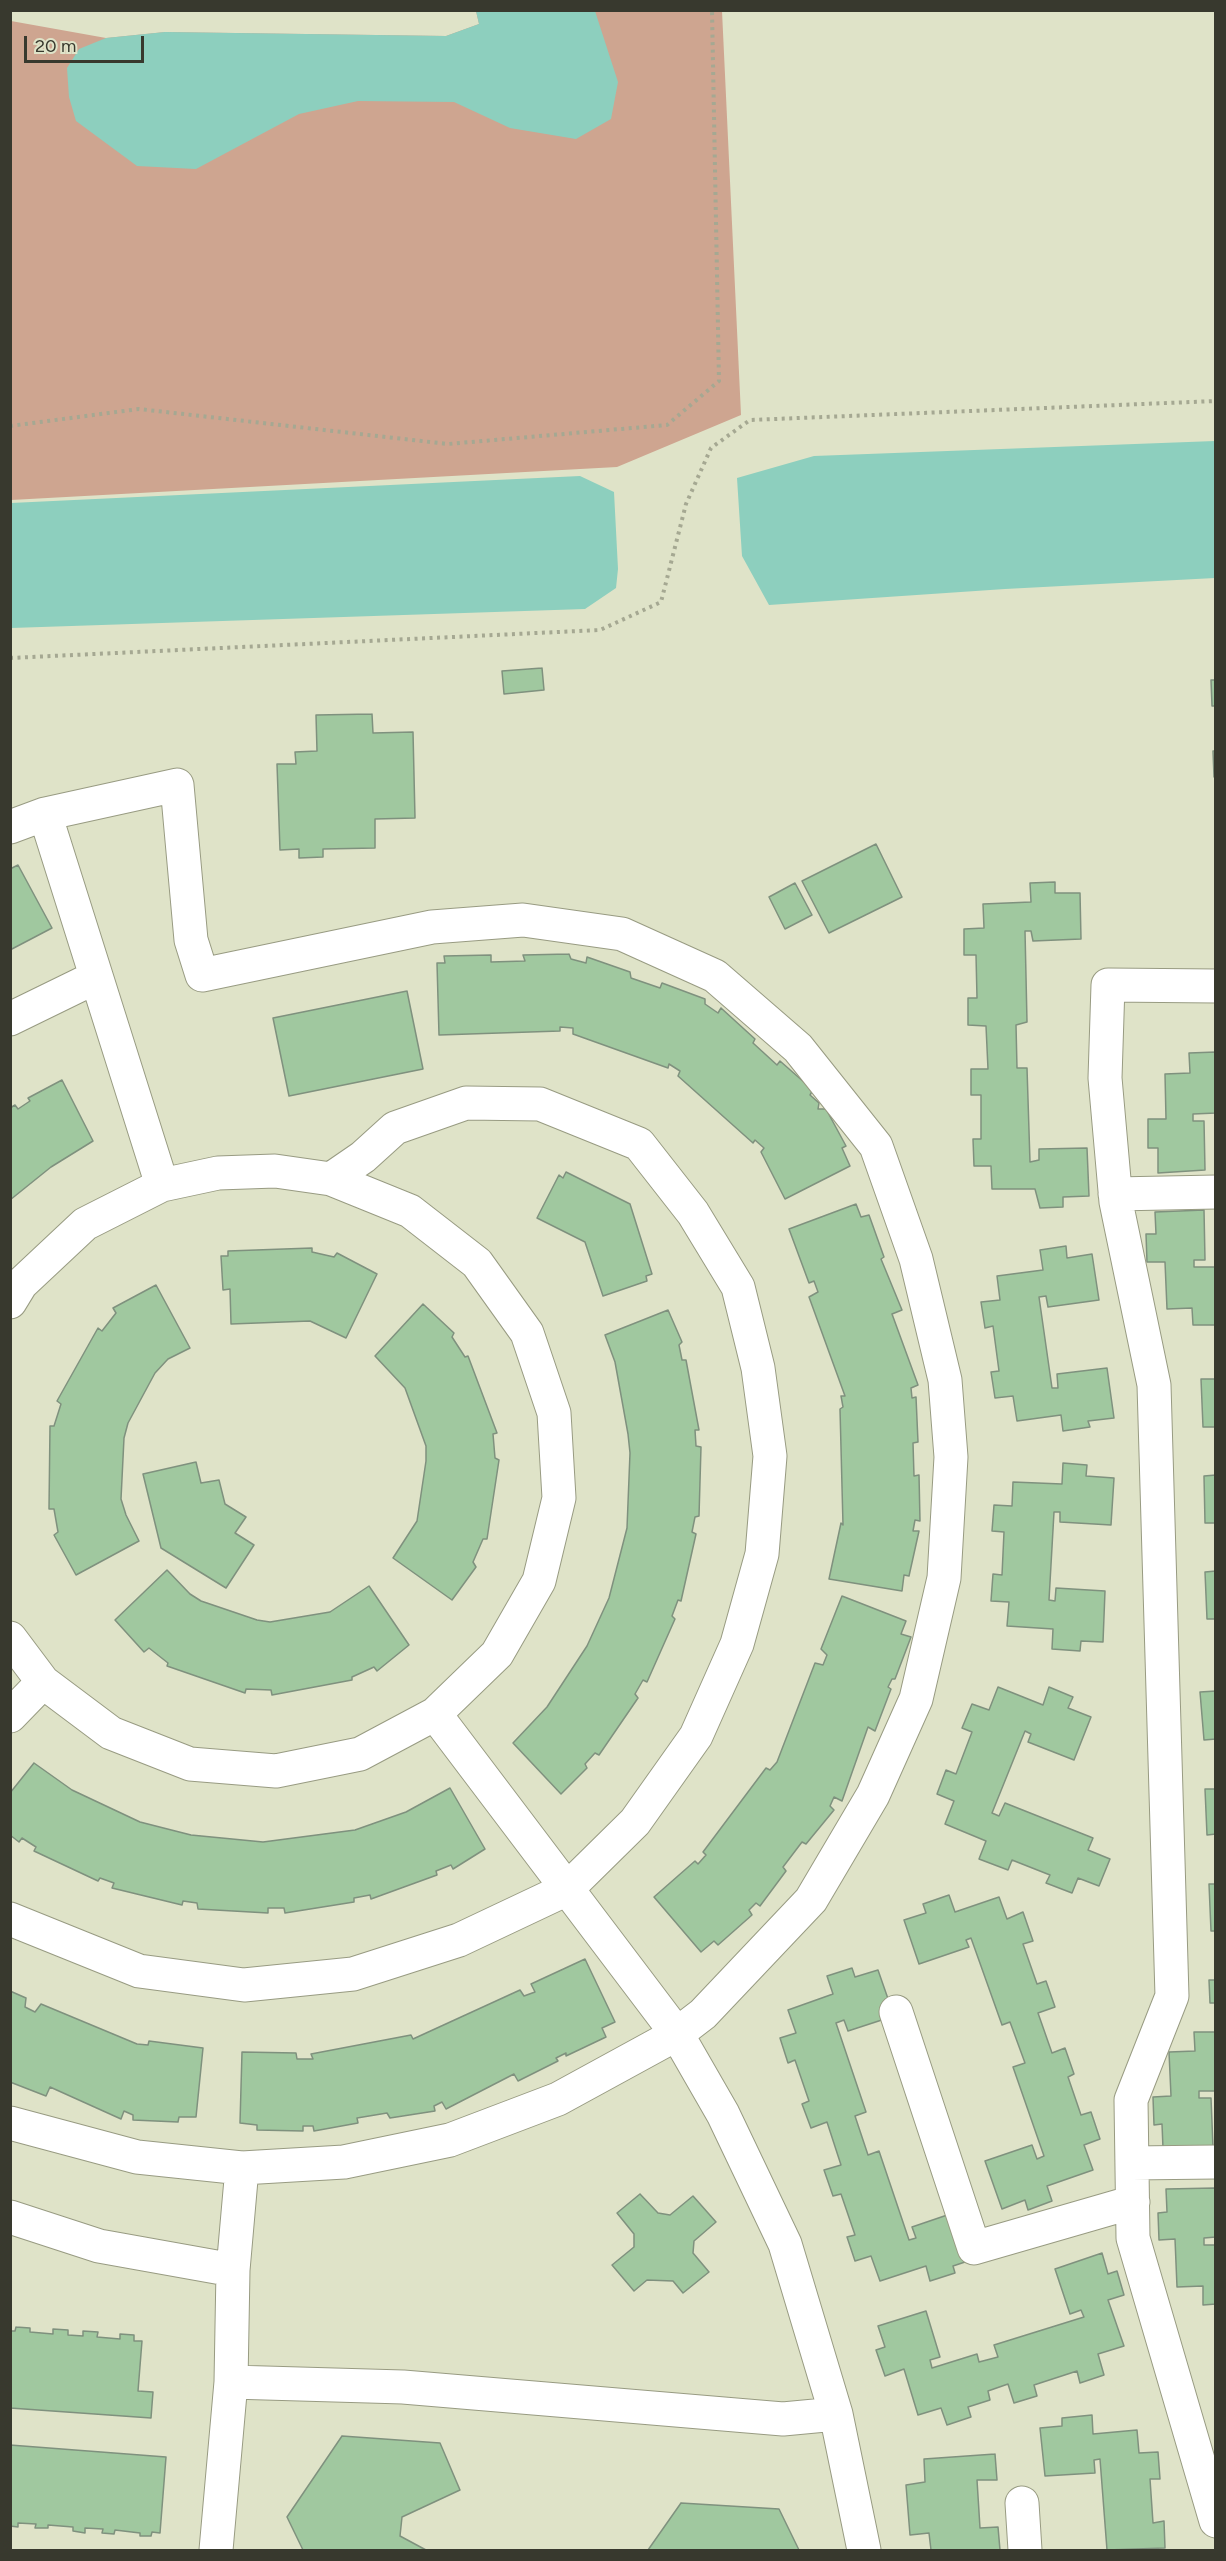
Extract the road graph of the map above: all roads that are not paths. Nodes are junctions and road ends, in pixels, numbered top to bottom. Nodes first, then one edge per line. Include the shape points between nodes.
1 (45, 814) junction
2 (10, 827) edge
3 (96, 977) junction
4 (1215, 986) edge
5 (10, 1019) edge
6 (331, 1179) junction
7 (162, 1185) junction
8 (1215, 1192) edge
9 (1115, 1194) junction
10 (10, 1302) edge
11 (10, 1638) edge
12 (43, 1682) junction
13 (435, 1714) junction
14 (10, 1716) edge
15 (567, 1889) junction
16 (10, 1919) edge
17 (896, 2012) dead end
18 (677, 2034) junction
19 (10, 2123) edge
20 (1215, 2162) edge
21 (1132, 2163) junction
22 (242, 2168) junction
23 (1133, 2202) junction
24 (10, 2217) edge
25 (233, 2270) junction
26 (231, 2382) junction
27 (836, 2414) junction
28 (1206, 2452) edge
29 (1022, 2503) dead end
30 (1215, 2521) edge
31 (216, 2550) edge
32 (864, 2550) edge
33 (1025, 2550) edge

1 - 2 lane
1 - 3 lane
1 - 18 lane via 177,785 191,940 202,975 432,927 523,920 622,934 715,976 798,1048 876,1146 915,1259 945,1380 951,1457 941,1589 916,1699 873,1795 817,1890 703,2014
3 - 5 lane
3 - 7 lane
4 - 9 lane via 1108,985 1105,1078
6 - 7 lane via 275,1171 218,1173
6 - 13 lane via 410,1211 477,1263 526,1333 554,1413 559,1498 539,1581 497,1654
6 - 15 lane via 395,1128 466,1103 540,1104 639,1144 693,1213 738,1287 758,1368 770,1456 762,1554 737,1644 696,1736 635,1822
7 - 10 lane via 85,1224 21,1284
8 - 9 lane
9 - 21 lane via 1154,1385 1172,1996 1131,2100
11 - 12 lane
12 - 13 lane via 111,1733 190,1764 222,1767 276,1771 360,1754
12 - 14 lane
13 - 15 lane
15 - 16 lane via 459,1940 353,1974 244,1986 139,1971
15 - 18 lane
17 - 23 lane via 974,2248
18 - 22 lane via 558,2099 450,2140 344,2162
18 - 27 lane via 723,2114 784,2244
19 - 22 lane via 137,2157
20 - 21 lane
21 - 23 lane
22 - 25 lane
23 - 28 lane via 1133,2238 1141,2270
24 - 25 lane via 99,2246
25 - 26 lane
26 - 27 lane via 402,2387 783,2419
26 - 31 lane
27 - 32 lane
28 - 30 lane
29 - 33 lane

